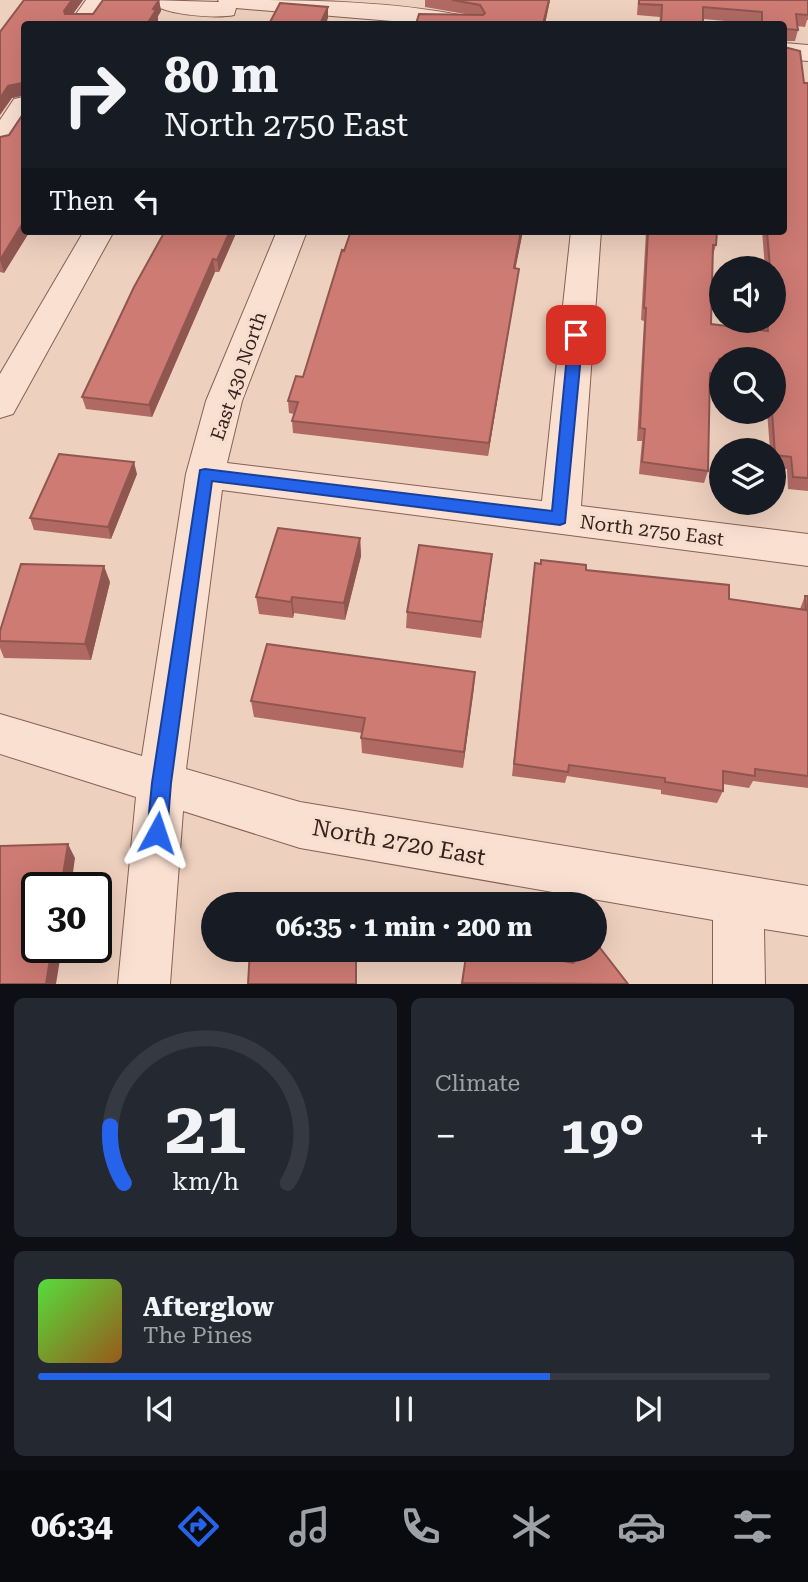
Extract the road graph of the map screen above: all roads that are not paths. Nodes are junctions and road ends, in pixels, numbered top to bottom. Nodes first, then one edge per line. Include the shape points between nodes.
1 (98, 0) edge
2 (160, 0) edge
3 (225, 9) edge
4 (377, 19) edge
5 (83, 21) edge
6 (454, 21) edge
7 (787, 51) edge
8 (808, 52) edge
9 (21, 109) edge
10 (0, 139) edge
11 (97, 235) edge
12 (290, 235) edge
13 (586, 235) edge
14 (0, 405) edge
15 (205, 474) junction
16 (560, 518) junction
17 (808, 550) edge
18 (0, 734) edge
19 (161, 783) junction
20 (738, 899) junction
21 (808, 911) edge
22 (144, 984) edge
23 (739, 984) edge

1 - 5 street
2 - 3 street
3 - 4 street
4 - 6 street
7 - 8 street
9 - 10 street
11 - 14 street
12 - 15 street, East 430 North via 224,401
13 - 16 street
15 - 16 street, North 2750 East
15 - 19 street, East 430 North
16 - 17 street, North 2750 East
18 - 19 street, North 2720 East
19 - 20 street, North 2720 East via 300,825
19 - 22 street, East 430 North
20 - 21 street, North 2720 East
20 - 23 street

